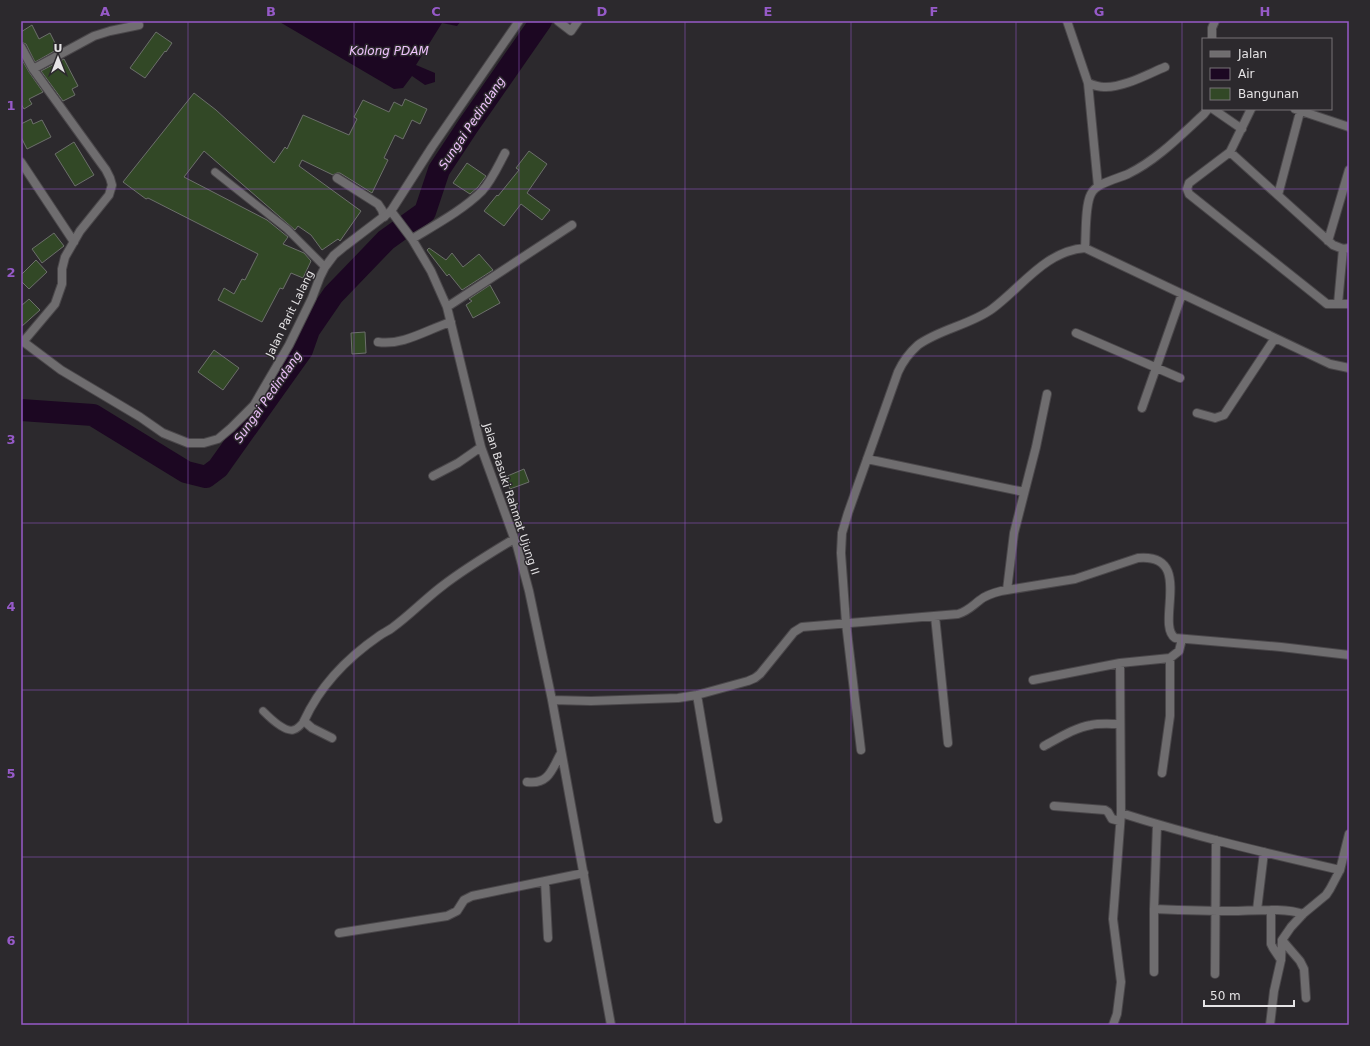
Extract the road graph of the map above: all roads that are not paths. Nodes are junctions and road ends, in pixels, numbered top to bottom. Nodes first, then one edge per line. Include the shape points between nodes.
1 (519, 21) edge
2 (558, 21) edge
3 (578, 21) edge
4 (1067, 21) edge
5 (1215, 21) edge
6 (139, 25) dead end
7 (1212, 38) edge
8 (21, 47) edge
9 (1165, 67) dead end
10 (33, 69) junction
11 (1088, 84) junction
12 (1207, 110) edge
13 (1214, 110) edge
14 (1251, 110) edge
15 (1297, 110) edge
16 (1349, 127) edge
17 (1242, 129) junction
18 (1230, 152) junction
19 (505, 153) dead end
20 (21, 162) edge
21 (1349, 170) edge
22 (215, 172) dead end
23 (337, 178) dead end
24 (1098, 186) junction
25 (1278, 195) junction
26 (391, 211) junction
27 (384, 217) junction
28 (572, 225) dead end
29 (411, 237) junction
30 (1328, 241) junction
31 (74, 242) junction
32 (1085, 248) junction
33 (1346, 248) edge
34 (325, 267) junction
35 (1182, 294) junction
36 (1338, 304) junction
37 (1349, 304) edge
38 (447, 307) junction
39 (451, 322) junction
40 (1076, 333) dead end
41 (1275, 338) junction
42 (22, 341) edge
43 (378, 342) dead end
44 (1156, 367) junction
45 (1349, 368) edge
46 (1180, 378) dead end
47 (1047, 394) dead end
48 (1142, 408) dead end
49 (1197, 413) dead end
50 (481, 447) junction
51 (867, 459) junction
52 (433, 476) dead end
53 (1024, 492) junction
54 (514, 539) junction
55 (1007, 590) junction
56 (935, 616) junction
57 (846, 623) junction
58 (1182, 639) junction
59 (1349, 655) edge
60 (1170, 658) junction
61 (1120, 663) junction
62 (1033, 680) dead end
63 (697, 695) junction
64 (552, 700) junction
65 (263, 710) dead end
66 (304, 721) junction
67 (1119, 724) junction
68 (332, 738) dead end
69 (948, 743) dead end
70 (1044, 746) dead end
71 (861, 750) dead end
72 (561, 752) junction
73 (1162, 773) dead end
74 (527, 782) dead end
75 (1054, 806) dead end
76 (1120, 817) junction
77 (718, 820) dead end
78 (1157, 825) junction
79 (1349, 834) edge
80 (1216, 840) junction
81 (1264, 852) junction
82 (1340, 870) junction
83 (584, 874) junction
84 (545, 881) junction
85 (1154, 909) junction
86 (1257, 910) junction
87 (1271, 910) junction
88 (1214, 911) junction
89 (1303, 914) junction
90 (340, 933) dead end
91 (548, 938) dead end
92 (1282, 940) junction
93 (1281, 960) junction
94 (1154, 972) dead end
95 (1214, 974) dead end
96 (1306, 998) dead end
97 (611, 1025) edge
98 (1113, 1025) edge
99 (1270, 1025) edge

1 - 26 street, Jalan Parit Lalang
2 - 3 street via 571,31
4 - 11 street
5 - 7 street
6 - 10 street via 94,36
8 - 10 street
9 - 11 street via 1114,86
10 - 31 street via 110,178 112,185 109,195
11 - 24 street
12 - 24 street via 1149,161
13 - 17 street
14 - 17 street
15 - 16 street
15 - 25 street
17 - 18 street
18 - 25 street
18 - 36 street via 1189,183 1189,194 1327,304
19 - 29 street via 492,177 468,203
20 - 31 street
21 - 30 street
22 - 34 lane via 287,229
23 - 27 street via 378,204
24 - 32 street via 1090,194 1088,203
25 - 30 street
26 - 27 street, Jalan Parit Lalang
26 - 29 street, Jalan Basuki Rahmat Ujung II
27 - 34 street, Jalan Parit Lalang via 344,246
28 - 38 street
29 - 38 street, Jalan Basuki Rahmat Ujung II via 431,271
30 - 33 street
31 - 42 street via 62,263 62,284 55,304
32 - 35 street
32 - 51 street via 1064,252 1045,263 991,309 926,340 911,351 898,372
33 - 36 street
34 - 42 street, Jalan Parit Lalang via 289,345 254,405 224,435 204,443 188,443 163,433 61,370
35 - 41 street
35 - 44 street
36 - 37 street
38 - 39 street, Jalan Basuki Rahmat Ujung II
39 - 43 street via 397,341
39 - 50 street, Jalan Basuki Rahmat Ujung II
40 - 44 street
41 - 45 street via 1330,364
41 - 49 street via 1224,415 1215,418
44 - 46 street
44 - 48 street
47 - 53 street
50 - 52 street
50 - 54 street, Jalan Basuki Rahmat Ujung II
51 - 53 street
51 - 57 street via 842,533
53 - 55 street via 1014,533
54 - 64 street, Jalan Basuki Rahmat Ujung II via 529,590
54 - 66 street via 441,587 361,650 327,683
55 - 56 street via 989,594 964,612
55 - 58 street via 1075,579 1138,558 1151,558 1163,565 1168,572 1170,633 1175,638
56 - 57 street
56 - 69 street
57 - 63 street via 802,627 794,632 755,678
57 - 71 street
58 - 59 street via 1281,646
58 - 60 street via 1179,651
60 - 61 street
60 - 73 street via 1170,716
61 - 62 street
61 - 67 street
63 - 64 street via 591,701
63 - 77 street
64 - 72 street, Jalan Basuki Rahmat Ujung II
65 - 66 lane via 289,730 294,730
66 - 68 street
67 - 70 street via 1085,726
67 - 76 street
72 - 74 street via 544,780 536,783
72 - 83 street, Jalan Basuki Rahmat Ujung II
75 - 76 street via 1105,810 1112,819
76 - 78 street
76 - 98 street via 1113,919 1121,982
78 - 80 street
78 - 85 street
79 - 82 street
80 - 81 street
80 - 88 street
81 - 82 street
81 - 86 street
82 - 89 street via 1326,895
83 - 84 street
83 - 97 street, Jalan Basuki Rahmat Ujung II
84 - 90 street via 468,897 457,912 447,916
84 - 91 street
85 - 88 street
85 - 94 street
86 - 87 street
86 - 88 street
87 - 89 street
87 - 93 street via 1272,944
88 - 95 street
89 - 92 street
92 - 93 street
92 - 96 street via 1304,969
93 - 99 street

